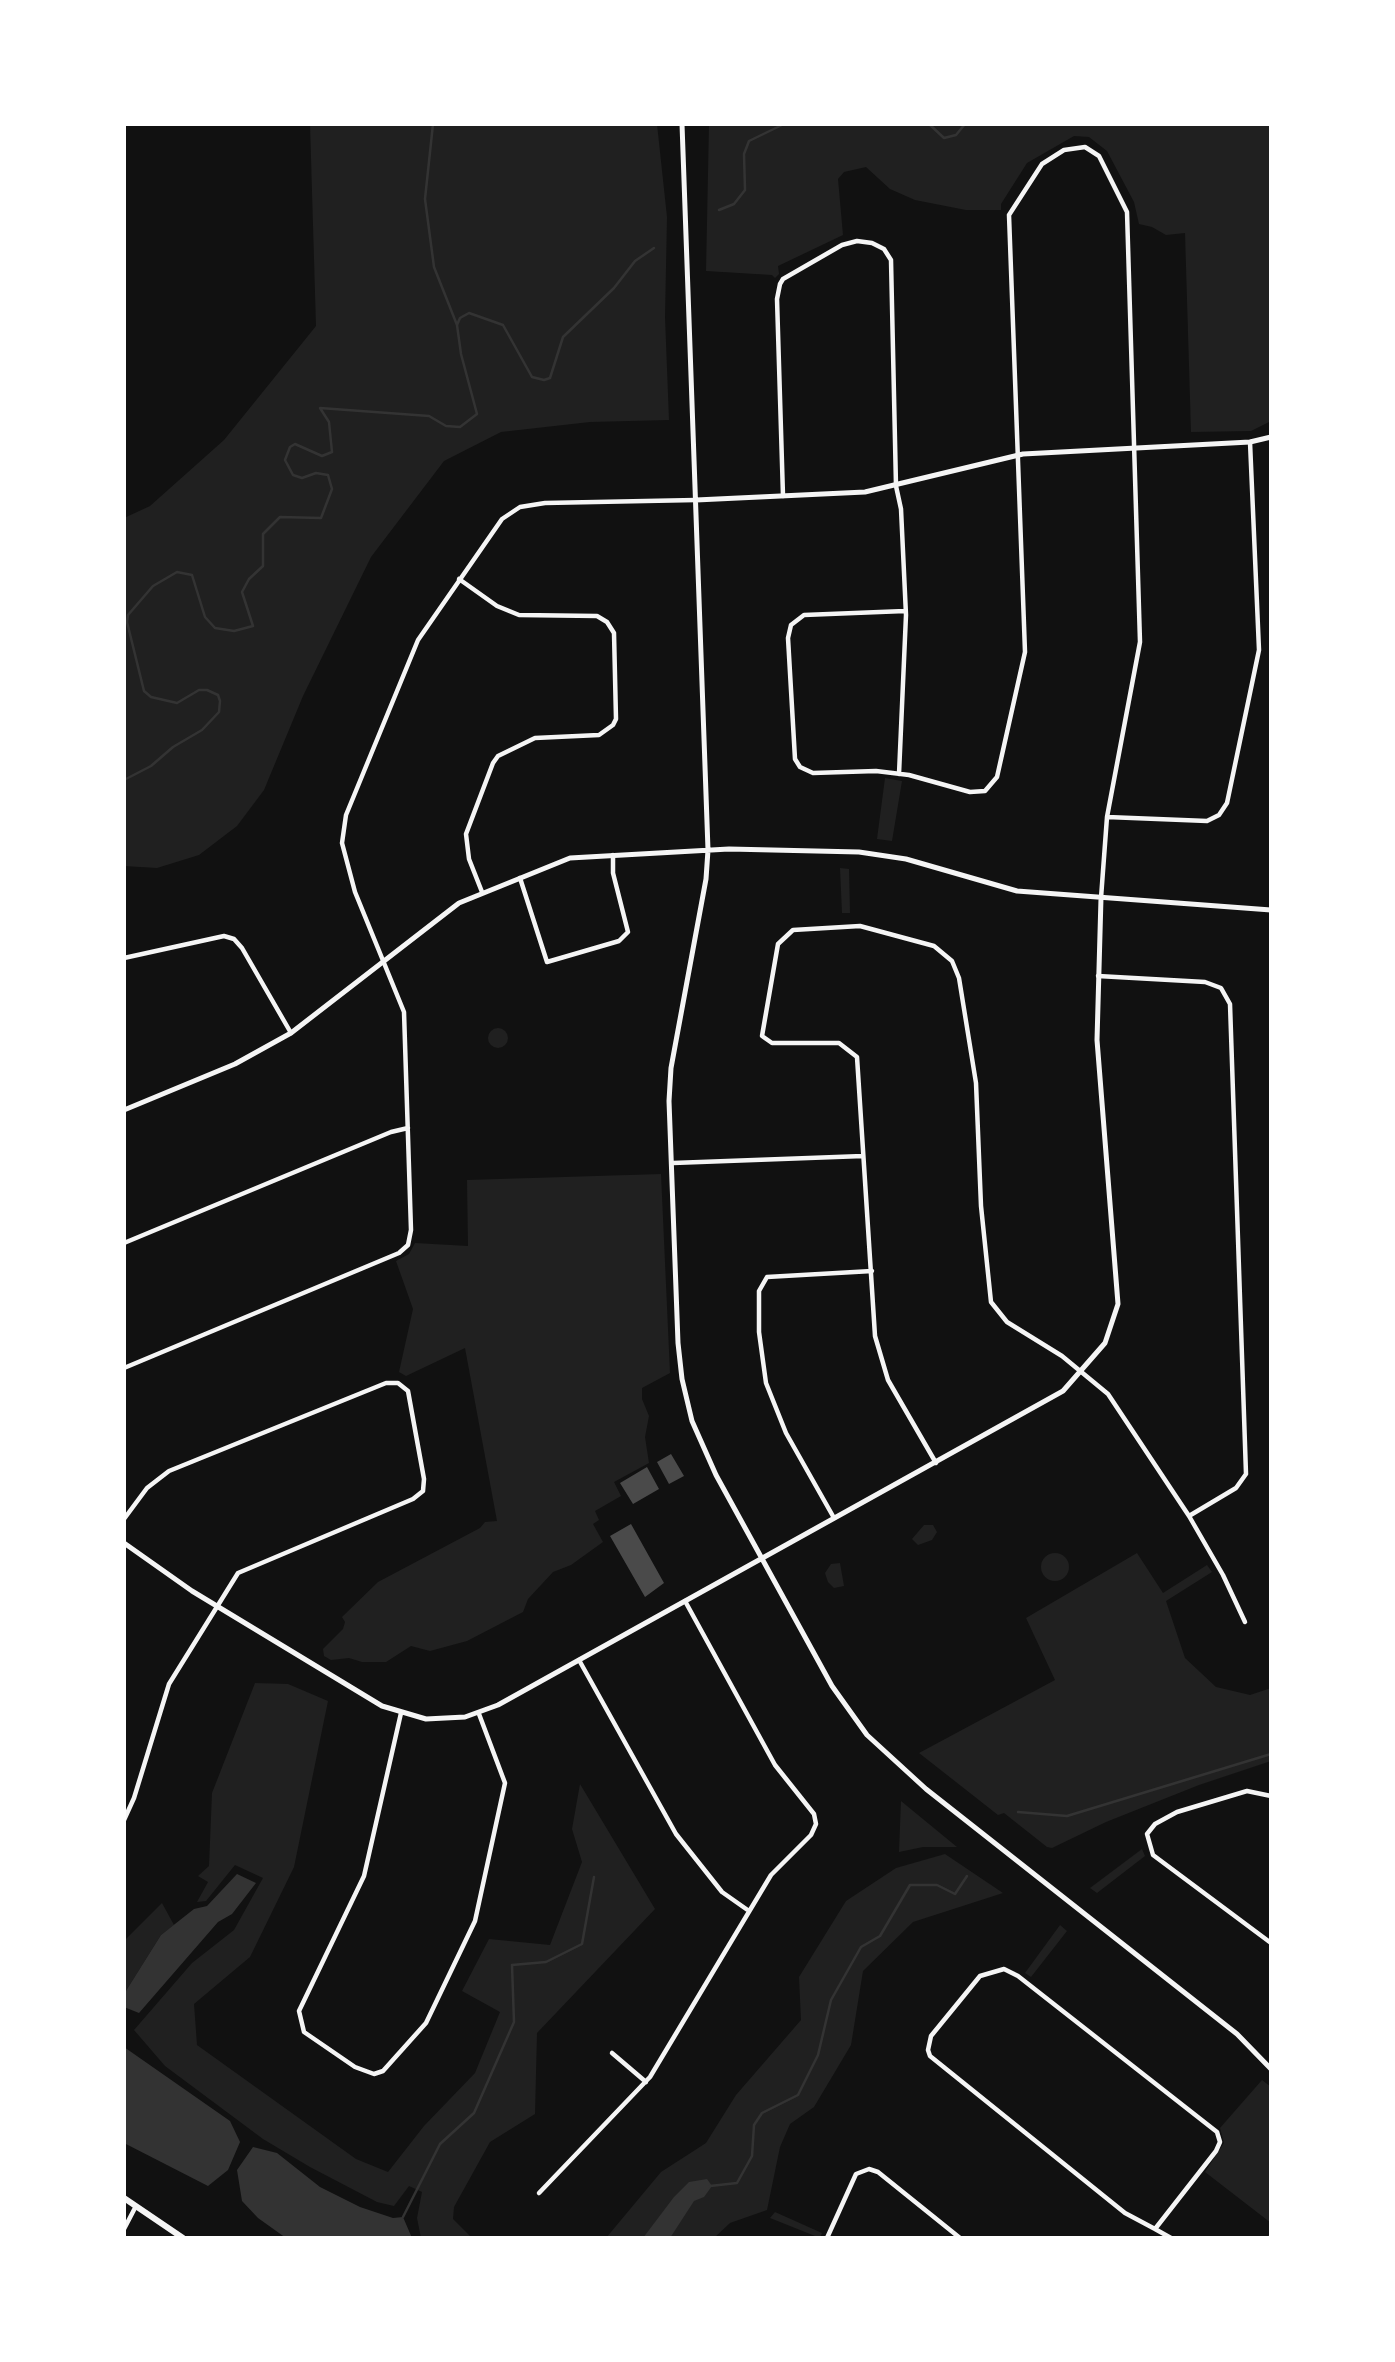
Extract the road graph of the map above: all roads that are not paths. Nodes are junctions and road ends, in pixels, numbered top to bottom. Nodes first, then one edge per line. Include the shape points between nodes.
1 (682, 124) edge
2 (1271, 437) edge
3 (1250, 442) junction
4 (1136, 449) junction
5 (1017, 455) junction
6 (896, 486) junction
7 (783, 496) junction
8 (696, 500) junction
9 (459, 579) junction
10 (905, 611) junction
11 (899, 774) junction
12 (1107, 817) junction
13 (708, 850) junction
14 (613, 855) junction
15 (520, 878) junction
16 (482, 892) junction
17 (1101, 898) junction
18 (1271, 910) edge
19 (124, 958) edge
20 (383, 963) junction
21 (1097, 976) junction
22 (291, 1033) junction
23 (124, 1110) edge
24 (408, 1128) junction
25 (863, 1156) junction
26 (673, 1163) junction
27 (124, 1243) edge
28 (872, 1271) junction
29 (125, 1366) edge
30 (1082, 1372) junction
31 (936, 1464) junction
32 (1189, 1516) junction
33 (834, 1518) junction
34 (124, 1519) edge
35 (124, 1543) edge
36 (762, 1558) junction
37 (685, 1601) junction
38 (217, 1606) junction
39 (1245, 1622) dead end
40 (579, 1660) junction
41 (401, 1713) junction
42 (480, 1714) junction
43 (1271, 1796) edge
44 (124, 1820) edge
45 (749, 1911) junction
46 (1271, 1943) edge
47 (612, 2053) dead end
48 (1271, 2069) edge
49 (646, 2082) junction
50 (539, 2193) dead end
51 (124, 2198) edge
52 (136, 2206) junction
53 (124, 2229) edge
54 (1154, 2229) junction
55 (183, 2238) edge
56 (827, 2238) edge
57 (960, 2238) edge
58 (1171, 2238) edge

1 - 8 street
2 - 3 street
3 - 4 street
3 - 12 street via 1259,650 1227,803 1219,815 1207,821
4 - 5 street
4 - 5 street via 1127,212 1099,156 1080,146 1042,164 1009,215
4 - 12 street via 1140,642
5 - 6 street
5 - 11 street via 1025,652 997,777 990,788 976,792
6 - 7 street
6 - 7 street via 891,260 879,246 857,241 783,279 778,290
6 - 10 street
7 - 8 street
8 - 9 street via 520,507 496,524
8 - 13 street
9 - 16 street via 497,606 519,615 597,616 614,633 613,725 599,735 535,738 493,763 466,834 469,859
9 - 20 street via 418,640 342,831 355,892
10 - 11 street
10 - 11 street via 804,615 791,625 788,638 797,763 813,773
12 - 17 street
13 - 14 street
13 - 17 street via 881,854 1017,891
13 - 26 street via 671,1068
14 - 15 street via 570,859
14 - 15 street via 628,932 619,941 547,962
15 - 16 street
16 - 20 street via 442,914
17 - 18 street
17 - 21 street
19 - 22 street via 224,936 233,939
20 - 22 street
20 - 24 street via 404,1012
21 - 30 street via 1097,1040 1118,1304 1105,1343
21 - 32 street via 1205,982 1222,988 1230,1004 1246,1474 1236,1488
22 - 23 street via 235,1064
24 - 27 street
24 - 29 street via 411,1230 404,1250
25 - 26 street
25 - 28 street
25 - 30 street via 861,1097 853,1051 839,1043 772,1043 762,1036 778,944 793,930 860,926 934,946 952,961 976,1083 991,1302 1007,1322
26 - 36 street via 678,1343 685,1396 702,1447
28 - 31 street via 875,1336 888,1380
28 - 33 street via 776,1275 764,1280 759,1291 759,1332 769,1391 786,1433
30 - 31 street via 1047,1402
30 - 32 street via 1113,1401
31 - 33 street
32 - 39 street
33 - 36 street
34 - 38 street via 148,1488 169,1471 386,1382 404,1387 410,1397 423,1491 243,1569
35 - 38 street
36 - 37 street
36 - 48 street via 841,1702 876,1746 1237,2035
37 - 40 street
37 - 45 street via 775,1765 816,1819 811,1835 771,1875
38 - 41 street
38 - 44 street via 169,1684
40 - 42 street
40 - 45 street via 676,1834 722,1892
41 - 42 street via 446,1720
41 - 42 street via 364,1876 299,2011 304,2032 355,2067 374,2074 383,2071 426,2023 475,1921 505,1783
43 - 46 street via 1247,1791 1177,1812 1147,1834 1153,1855
45 - 49 street
47 - 49 street
49 - 50 street
51 - 52 main road
52 - 53 street
52 - 55 main road
54 - 54 street via 1216,2151 1217,2133 1018,1976 1004,1969 980,1976 931,2036 930,2056 1125,2213
54 - 58 street
56 - 57 street via 853,2179 869,2169

